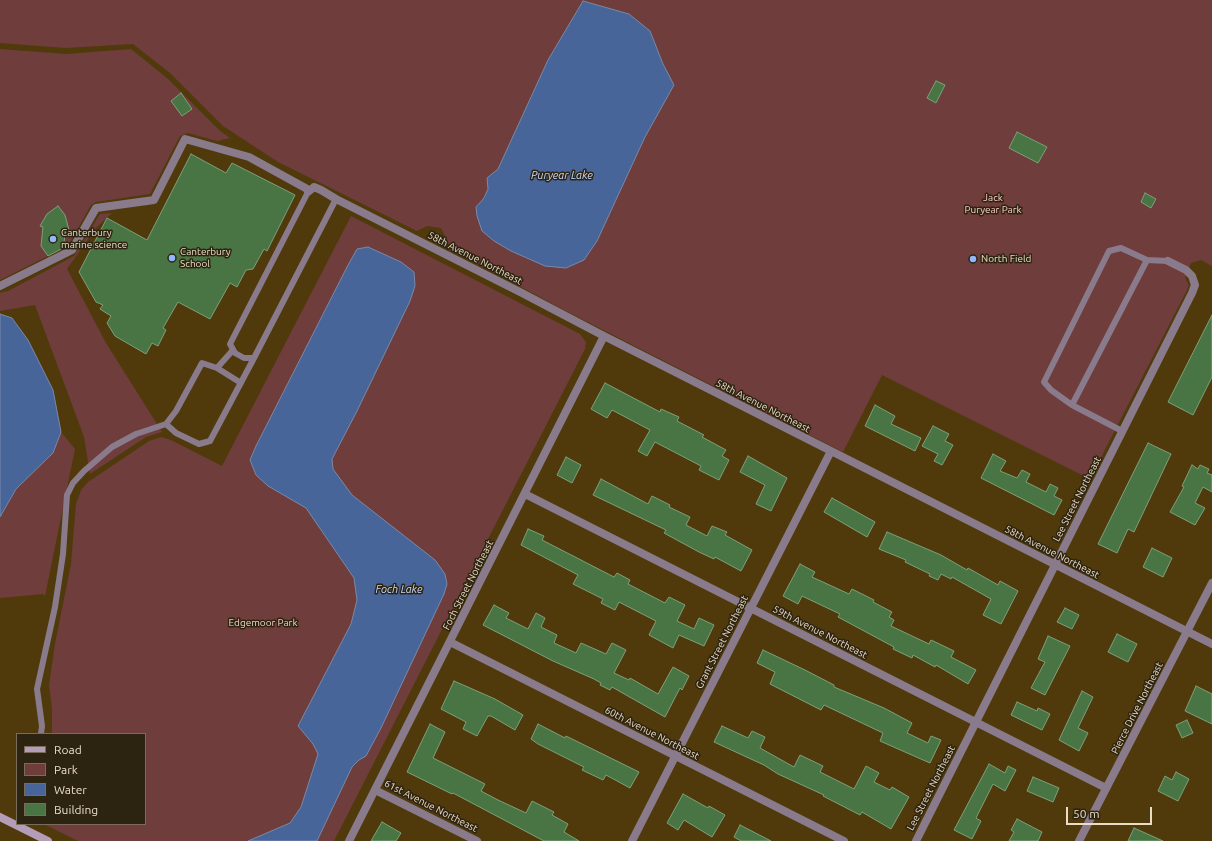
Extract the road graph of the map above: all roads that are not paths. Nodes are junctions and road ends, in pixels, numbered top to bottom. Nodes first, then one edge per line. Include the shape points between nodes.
1 (308, 191) junction
2 (336, 199) junction
3 (1147, 260) junction
4 (1168, 261) joint
5 (0, 286) edge
6 (604, 336) junction
7 (233, 350) junction
8 (254, 358) junction
9 (217, 368) junction
10 (240, 383) junction
11 (1072, 405) junction
12 (166, 424) junction
13 (1122, 430) junction
14 (831, 451) junction
15 (525, 494) junction
16 (1054, 564) junction
17 (1212, 583) edge
18 (751, 608) junction
19 (1187, 632) junction
20 (450, 642) junction
21 (1212, 644) edge
22 (976, 722) junction
23 (41, 733) edge
24 (676, 756) junction
25 (1106, 788) junction
26 (375, 790) junction
27 (0, 817) edge
28 (16, 823) edge
29 (24, 826) edge
30 (48, 841) edge
31 (349, 841) edge
32 (477, 841) edge
33 (632, 841) edge
34 (844, 841) edge
35 (916, 841) edge
36 (1079, 841) edge

1 - 2 street, 58th Avenue Northeast via 314,187
1 - 5 street via 249,157 186,139 154,200 96,208 72,250
1 - 7 lane via 230,344
2 - 6 street, 58th Avenue Northeast
2 - 8 lane
3 - 4 lane
3 - 11 lane
3 - 11 lane via 1121,248 1109,251 1044,382
4 - 13 street, Lee Street Northeast via 1186,270 1192,276 1195,285
6 - 14 street, 58th Avenue Northeast
6 - 15 street, Foch Street Northeast
7 - 8 lane via 244,358
7 - 9 lane
8 - 10 lane
9 - 10 lane
9 - 12 lane via 202,363 176,411
10 - 12 lane via 210,441 199,444 176,433
11 - 13 lane
12 - 23 lane via 143,431 112,447 84,470 68,495 55,607 38,689
13 - 16 street, Lee Street Northeast
14 - 16 street, 58th Avenue Northeast
14 - 18 street, Grant Street Northeast
15 - 18 street, 59th Avenue Northeast
15 - 20 street, Foch Street Northeast
16 - 19 street, 58th Avenue Northeast
16 - 22 street, Lee Street Northeast
17 - 19 street, Pierce Drive Northeast
18 - 22 street, 59th Avenue Northeast
18 - 24 street, Grant Street Northeast
19 - 21 street, 58th Avenue Northeast
19 - 25 street, Pierce Drive Northeast
20 - 24 street, 60th Avenue Northeast
20 - 26 street, Foch Street Northeast
22 - 25 street, 59th Avenue Northeast
22 - 35 street, Lee Street Northeast
24 - 33 street, Grant Street Northeast
24 - 34 street, 60th Avenue Northeast
25 - 36 street, Pierce Drive Northeast
26 - 31 street, Foch Street Northeast
26 - 32 street, 61st Avenue Northeast
27 - 28 street
29 - 30 street

